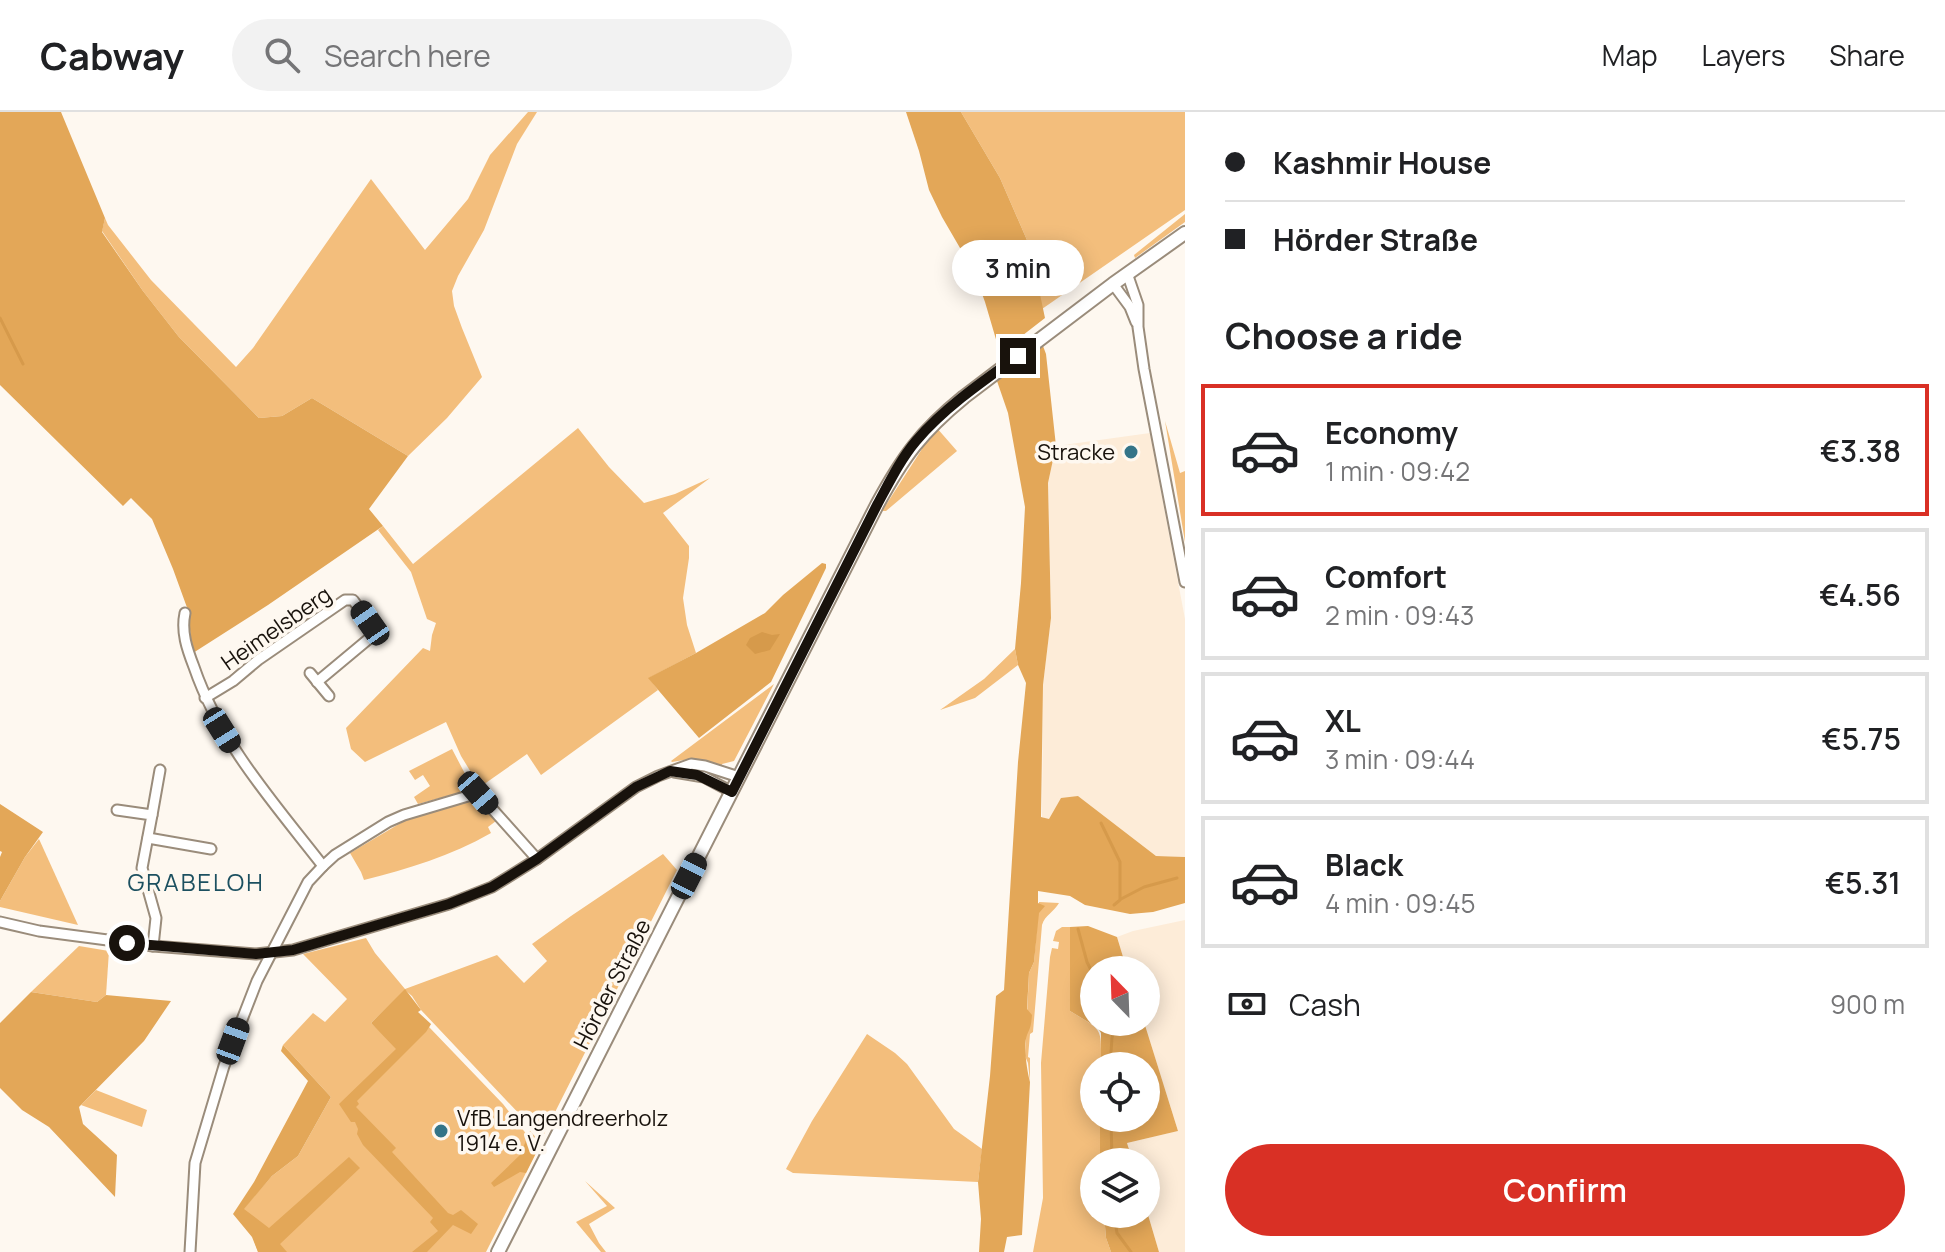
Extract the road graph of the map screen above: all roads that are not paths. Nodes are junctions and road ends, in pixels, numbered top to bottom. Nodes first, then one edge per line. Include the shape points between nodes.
1 (1185, 233) edge
2 (1127, 273) junction
3 (1113, 284) junction
4 (1138, 327) junction
5 (1185, 582) edge
6 (185, 613) dead end
7 (329, 696) dead end
8 (205, 698) junction
9 (160, 770) dead end
10 (670, 771) junction
11 (739, 777) junction
12 (732, 792) junction
13 (117, 810) dead end
14 (152, 815) junction
15 (148, 838) junction
16 (211, 849) dead end
17 (537, 859) junction
18 (323, 866) junction
19 (0, 922) edge
20 (153, 946) junction
21 (273, 952) junction
22 (190, 1252) edge
23 (498, 1252) edge

1 - 2 main road, Hörder Straße
2 - 3 main road, Hörder Straße
2 - 4 street via 1138,305
3 - 4 street
3 - 11 main road, Hörder Straße via 944,413 918,439 877,505
4 - 5 street
6 - 8 street, Heimelsberg via 186,646
7 - 8 street, Heimelsberg via 314,678 374,632 351,599
8 - 18 street, Heimelsberg via 236,752
9 - 14 street
10 - 11 street via 691,764
10 - 12 street via 697,775
10 - 17 street via 636,787
11 - 12 main road, Hörder Straße
12 - 23 main road, Hörder Straße
13 - 14 street
14 - 15 street
15 - 16 street
15 - 20 street via 142,868 156,918
17 - 18 street via 478,793 396,818
17 - 21 street via 465,898
18 - 21 street via 301,894
19 - 20 street
20 - 21 street
21 - 22 street via 242,1017 197,1154

